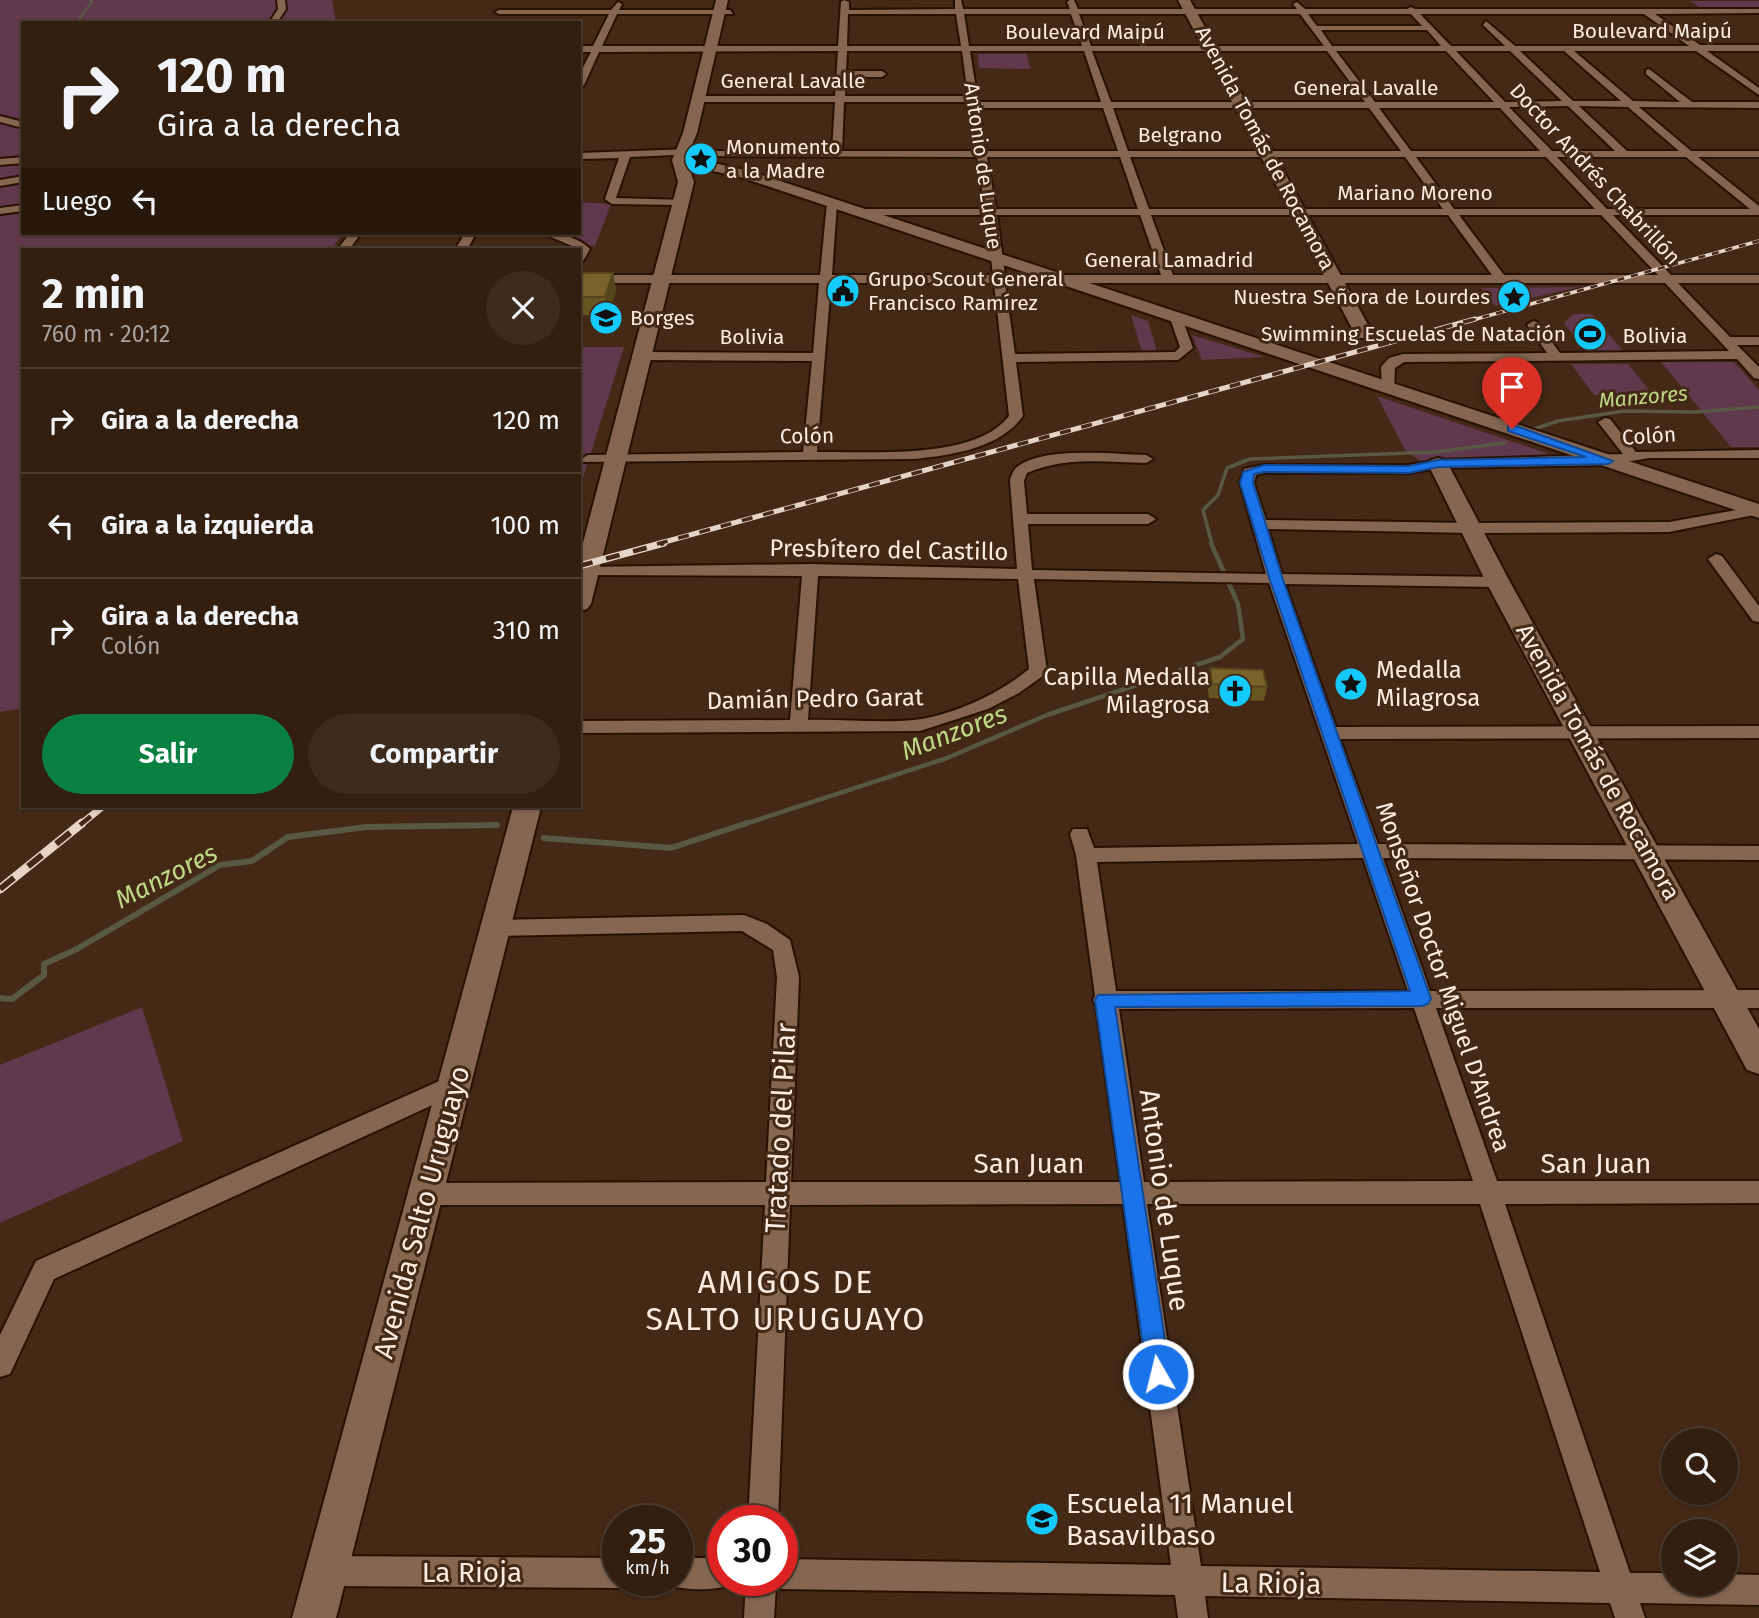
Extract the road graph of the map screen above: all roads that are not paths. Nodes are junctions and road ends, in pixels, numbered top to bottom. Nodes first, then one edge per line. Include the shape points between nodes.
1 (281, 0) edge
2 (507, 0) edge
3 (620, 0) edge
4 (845, 0) edge
5 (957, 0) edge
6 (1071, 0) edge
7 (1293, 0) edge
8 (1403, 0) edge
9 (1513, 0) edge
10 (1631, 0) edge
11 (726, 6) edge
12 (1188, 6) edge
13 (1302, 11) junction
14 (1646, 11) junction
15 (1759, 11) edge
16 (499, 12) junction
17 (614, 12) junction
18 (844, 12) junction
19 (1414, 12) junction
20 (1527, 12) junction
21 (959, 13) junction
22 (1074, 13) junction
23 (274, 21) edge
24 (494, 21) edge
25 (1474, 23) dead end
26 (1486, 23) junction
27 (1499, 23) dead end
28 (1650, 23) dead end
29 (1664, 23) junction
30 (1432, 25) junction
31 (1314, 28) junction
32 (1567, 48) junction
33 (1698, 48) junction
34 (1759, 48) edge
35 (581, 49) edge
36 (597, 49) junction
37 (716, 49) junction
38 (1331, 49) junction
39 (1450, 49) junction
40 (1513, 49) junction
41 (842, 50) junction
42 (966, 50) junction
43 (1089, 50) junction
44 (1212, 50) junction
45 (1649, 72) dead end
46 (841, 74) junction
47 (882, 74) dead end
48 (581, 81) edge
49 (1759, 92) edge
50 (704, 98) junction
51 (839, 99) junction
52 (973, 102) junction
53 (1568, 103) junction
54 (1504, 105) junction
55 (1632, 105) junction
56 (1690, 105) junction
57 (1759, 105) edge
58 (1108, 106) junction
59 (1242, 106) junction
60 (1373, 106) junction
61 (0, 120) edge
62 (21, 125) edge
63 (1125, 154) junction
64 (1269, 154) junction
65 (1409, 154) junction
66 (1550, 154) junction
67 (1624, 154) junction
68 (1688, 154) junction
69 (1759, 154) edge
70 (837, 155) junction
71 (981, 155) junction
72 (581, 156) edge
73 (625, 156) junction
74 (698, 159) junction
75 (21, 160) edge
76 (0, 162) edge
77 (21, 179) edge
78 (686, 182) junction
79 (0, 183) edge
80 (680, 202) junction
81 (832, 202) junction
82 (21, 208) edge
83 (0, 211) edge
84 (1759, 211) edge
85 (862, 212) junction
86 (1451, 212) junction
87 (1605, 212) junction
88 (991, 213) junction
89 (1145, 213) junction
90 (1301, 213) junction
91 (552, 235) edge
92 (581, 254) edge
93 (996, 257) junction
94 (1652, 261) junction
95 (663, 278) junction
96 (581, 279) edge
97 (827, 279) junction
98 (999, 279) junction
99 (1061, 279) junction
100 (1168, 279) junction
101 (1335, 279) junction
102 (1501, 279) junction
103 (1596, 279) junction
104 (1668, 279) junction
105 (1759, 279) edge
106 (1176, 318) junction
107 (1532, 325) dead end
108 (1363, 334) dead end
109 (1727, 341) junction
110 (1759, 341) edge
111 (1740, 355) junction
112 (643, 356) junction
113 (1556, 356) junction
114 (820, 357) junction
115 (1007, 358) junction
116 (1759, 375) edge
117 (1389, 388) junction
118 (1016, 416) joint
119 (1605, 422) dead end
120 (1759, 454) edge
121 (810, 457) junction
122 (1632, 457) junction
123 (588, 459) dead end
124 (616, 459) junction
125 (1146, 459) dead end
126 (1608, 461) junction
127 (1438, 464) junction
128 (1249, 472) joint
129 (1757, 510) edge
130 (1020, 519) junction
131 (1148, 519) dead end
132 (1259, 524) junction
133 (1471, 528) junction
134 (1716, 559) dead end
135 (810, 569) junction
136 (588, 570) junction
137 (1025, 575) junction
138 (1276, 580) junction
139 (1498, 582) junction
140 (581, 596) edge
141 (1759, 617) edge
142 (799, 725) junction
143 (581, 727) edge
144 (1582, 732) junction
145 (1759, 732) edge
146 (1332, 733) junction
147 (527, 808) edge
148 (1371, 851) junction
149 (1647, 853) junction
150 (1759, 853) edge
151 (495, 928) junction
152 (1422, 999) junction
153 (1726, 999) junction
154 (1759, 999) edge
155 (1104, 1000) junction
156 (1759, 1060) edge
157 (455, 1084) junction
158 (1489, 1192) junction
159 (1759, 1192) edge
160 (776, 1193) junction
161 (1133, 1193) junction
162 (425, 1194) junction
163 (0, 1364) edge
164 (764, 1505) edge
165 (327, 1571) junction
166 (602, 1573) edge
167 (798, 1574) edge
168 (1188, 1582) junction
169 (1619, 1587) junction
170 (1759, 1590) edge
171 (760, 1596) edge
172 (314, 1618) edge
173 (759, 1618) edge
174 (1193, 1618) edge
175 (1630, 1618) edge

1 - 23 street via 282,9
2 - 16 street
3 - 17 street
4 - 18 street
5 - 21 street, Antonio de Luque
6 - 22 street
7 - 13 street
8 - 19 street, Doctor Andrés Chabrillón
9 - 20 street
10 - 14 street
11 - 17 street
11 - 37 main road
12 - 13 street
12 - 22 street
12 - 44 main road, Avenida Tomás de Rocamora
13 - 19 street
13 - 31 street
14 - 15 street
14 - 20 street
14 - 29 street
16 - 17 street
16 - 24 street
17 - 36 street
18 - 21 street
18 - 41 street
19 - 20 street
19 - 30 street, Doctor Andrés Chabrillón
21 - 22 street
21 - 42 street, Antonio de Luque
22 - 43 street
25 - 26 street
26 - 27 street
26 - 40 street
28 - 29 street
29 - 33 street
30 - 31 street
30 - 39 street, Doctor Andrés Chabrillón
31 - 38 street
32 - 33 street, Boulevard Maipú
32 - 40 street, Boulevard Maipú
32 - 55 street
33 - 34 street, Boulevard Maipú
33 - 49 street
35 - 36 street, Boulevard Maipú
36 - 37 street, Boulevard Maipú
36 - 48 street
37 - 41 street, Boulevard Maipú
37 - 50 main road
38 - 39 street, Boulevard Maipú
38 - 44 street, Boulevard Maipú
38 - 60 street
39 - 40 street, Boulevard Maipú
39 - 54 street, Doctor Andrés Chabrillón
40 - 53 street
41 - 42 street, Boulevard Maipú
41 - 46 street
42 - 43 street, Boulevard Maipú
42 - 52 street, Antonio de Luque
43 - 44 street, Boulevard Maipú
43 - 58 street
44 - 59 main road, Avenida Tomás de Rocamora
45 - 56 street
46 - 47 street
46 - 51 street
50 - 51 street, General Lavalle
50 - 74 main road
50 - 74 main road
51 - 52 street, General Lavalle
51 - 70 street
52 - 58 street, General Lavalle
52 - 71 street, Antonio de Luque
53 - 54 street, General Lavalle
53 - 55 street, General Lavalle
53 - 67 street
54 - 60 street, General Lavalle
54 - 66 street, Doctor Andrés Chabrillón
55 - 56 street, General Lavalle
55 - 68 street
56 - 57 street, General Lavalle
58 - 59 street, General Lavalle
58 - 63 street
59 - 60 street, General Lavalle
59 - 64 main road, Avenida Tomás de Rocamora
60 - 65 street
61 - 62 street
63 - 64 street, Belgrano
63 - 71 street, Belgrano
63 - 89 street
64 - 65 street, Belgrano
64 - 90 main road, Avenida Tomás de Rocamora
65 - 66 street, Belgrano
65 - 86 street
66 - 67 street, Belgrano
66 - 87 street, Doctor Andrés Chabrillón
67 - 68 street, Belgrano
68 - 69 street, Belgrano
68 - 84 street
70 - 71 street, Belgrano
70 - 74 street, Belgrano
71 - 88 street, Antonio de Luque
72 - 73 street, Belgrano
73 - 74 street, Belgrano
73 - 80 street via 610,199
74 - 78 main road
74 - 78 main road
74 - 81 main road
75 - 76 street
77 - 79 street
78 - 80 main road
80 - 95 main road
81 - 85 main road
81 - 97 street
82 - 83 street
84 - 87 street, Mariano Moreno
85 - 88 street, Mariano Moreno
85 - 93 main road
86 - 87 street, Mariano Moreno
86 - 90 street, Mariano Moreno
86 - 102 street
87 - 94 street, Doctor Andrés Chabrillón
88 - 89 street, Mariano Moreno
88 - 93 street, Antonio de Luque
89 - 90 street, Mariano Moreno
89 - 100 street
90 - 101 main road, Avenida Tomás de Rocamora
91 - 92 street via 581,246
93 - 98 street, Antonio de Luque
93 - 99 main road
94 - 103 street
94 - 104 street, Doctor Andrés Chabrillón
95 - 96 street, General Lamadrid
95 - 97 street, General Lamadrid
95 - 112 main road
97 - 98 street, General Lamadrid
97 - 114 street
98 - 99 street, General Lamadrid
98 - 115 street, Antonio de Luque
99 - 100 street, General Lamadrid
99 - 106 main road
100 - 101 street, General Lamadrid
101 - 102 street, General Lamadrid
101 - 108 main road, Avenida Tomás de Rocamora
102 - 103 street, General Lamadrid
103 - 104 street, General Lamadrid
104 - 105 street, General Lamadrid
104 - 109 street, Doctor Andrés Chabrillón
106 - 115 street via 1187,348 1178,356
106 - 117 main road
107 - 113 street
109 - 110 street
109 - 111 street, Doctor Andrés Chabrillón
111 - 113 street, Bolivia
111 - 116 street, Doctor Andrés Chabrillón
112 - 114 street, Bolivia
112 - 124 main road
113 - 117 street, Bolivia via 1403,358 1388,367
114 - 121 street
115 - 118 street, Antonio de Luque
117 - 126 main road
118 - 121 street, Colón via 991,437 935,453
119 - 122 street
120 - 122 street, Colón
121 - 124 street, Colón
122 - 126 street, Colón
123 - 124 street, Colón
124 - 136 main road
125 - 130 street via 1052,459 1030,465 1021,470 1017,481
126 - 127 street, Colón
126 - 129 main road
127 - 128 street, Colón via 1409,469
127 - 133 main road, Avenida Tomás de Rocamora
128 - 132 street, Monseñor Doctor Miguel D'Andrea via 1247,483
129 - 133 street via 1670,527
130 - 131 street
130 - 137 street
132 - 133 street
132 - 138 street, Monseñor Doctor Miguel D'Andrea
133 - 139 main road, Avenida Tomás de Rocamora
134 - 141 street
135 - 136 street, Presbítero del Castillo
135 - 137 street, Presbítero del Castillo
135 - 142 street
136 - 140 main road
137 - 138 street, Presbítero del Castillo
137 - 142 street, Damián Pedro Garat via 1038,671 1025,683 957,714 920,725
138 - 139 street
138 - 146 street, Monseñor Doctor Miguel D'Andrea
139 - 144 main road, Avenida Tomás de Rocamora
142 - 143 street, Damián Pedro Garat
144 - 145 street
144 - 146 street
144 - 149 main road, Avenida Tomás de Rocamora
146 - 148 street, Monseñor Doctor Miguel D'Andrea
147 - 151 main road, Avenida Salto Uruguayo
148 - 149 street
148 - 152 street, Monseñor Doctor Miguel D'Andrea
148 - 155 street, Antonio de Luque via 1083,844
149 - 150 street
149 - 153 main road, Avenida Tomás de Rocamora
151 - 157 main road, Avenida Salto Uruguayo
151 - 160 street, Tratado del Pilar via 744,923 783,946 788,977
152 - 153 street
152 - 155 street
152 - 158 street, Monseñor Doctor Miguel D'Andrea
153 - 154 street
153 - 156 main road, Avenida Tomás de Rocamora
155 - 161 street, Antonio de Luque
157 - 162 main road, Avenida Salto Uruguayo
157 - 163 street via 45,1270
158 - 159 street, San Juan
158 - 161 street, San Juan
158 - 169 street, Monseñor Doctor Miguel D'Andrea
160 - 161 street, San Juan
160 - 162 street, San Juan
160 - 164 street, Tratado del Pilar
161 - 168 street, Antonio de Luque
162 - 165 main road, Avenida Salto Uruguayo
165 - 166 street, La Rioja
165 - 172 main road, Avenida Salto Uruguayo
167 - 168 street, La Rioja
168 - 169 street, La Rioja
168 - 174 street, Antonio de Luque
169 - 170 street, La Rioja
169 - 175 street, Monseñor Doctor Miguel D'Andrea
171 - 173 street

